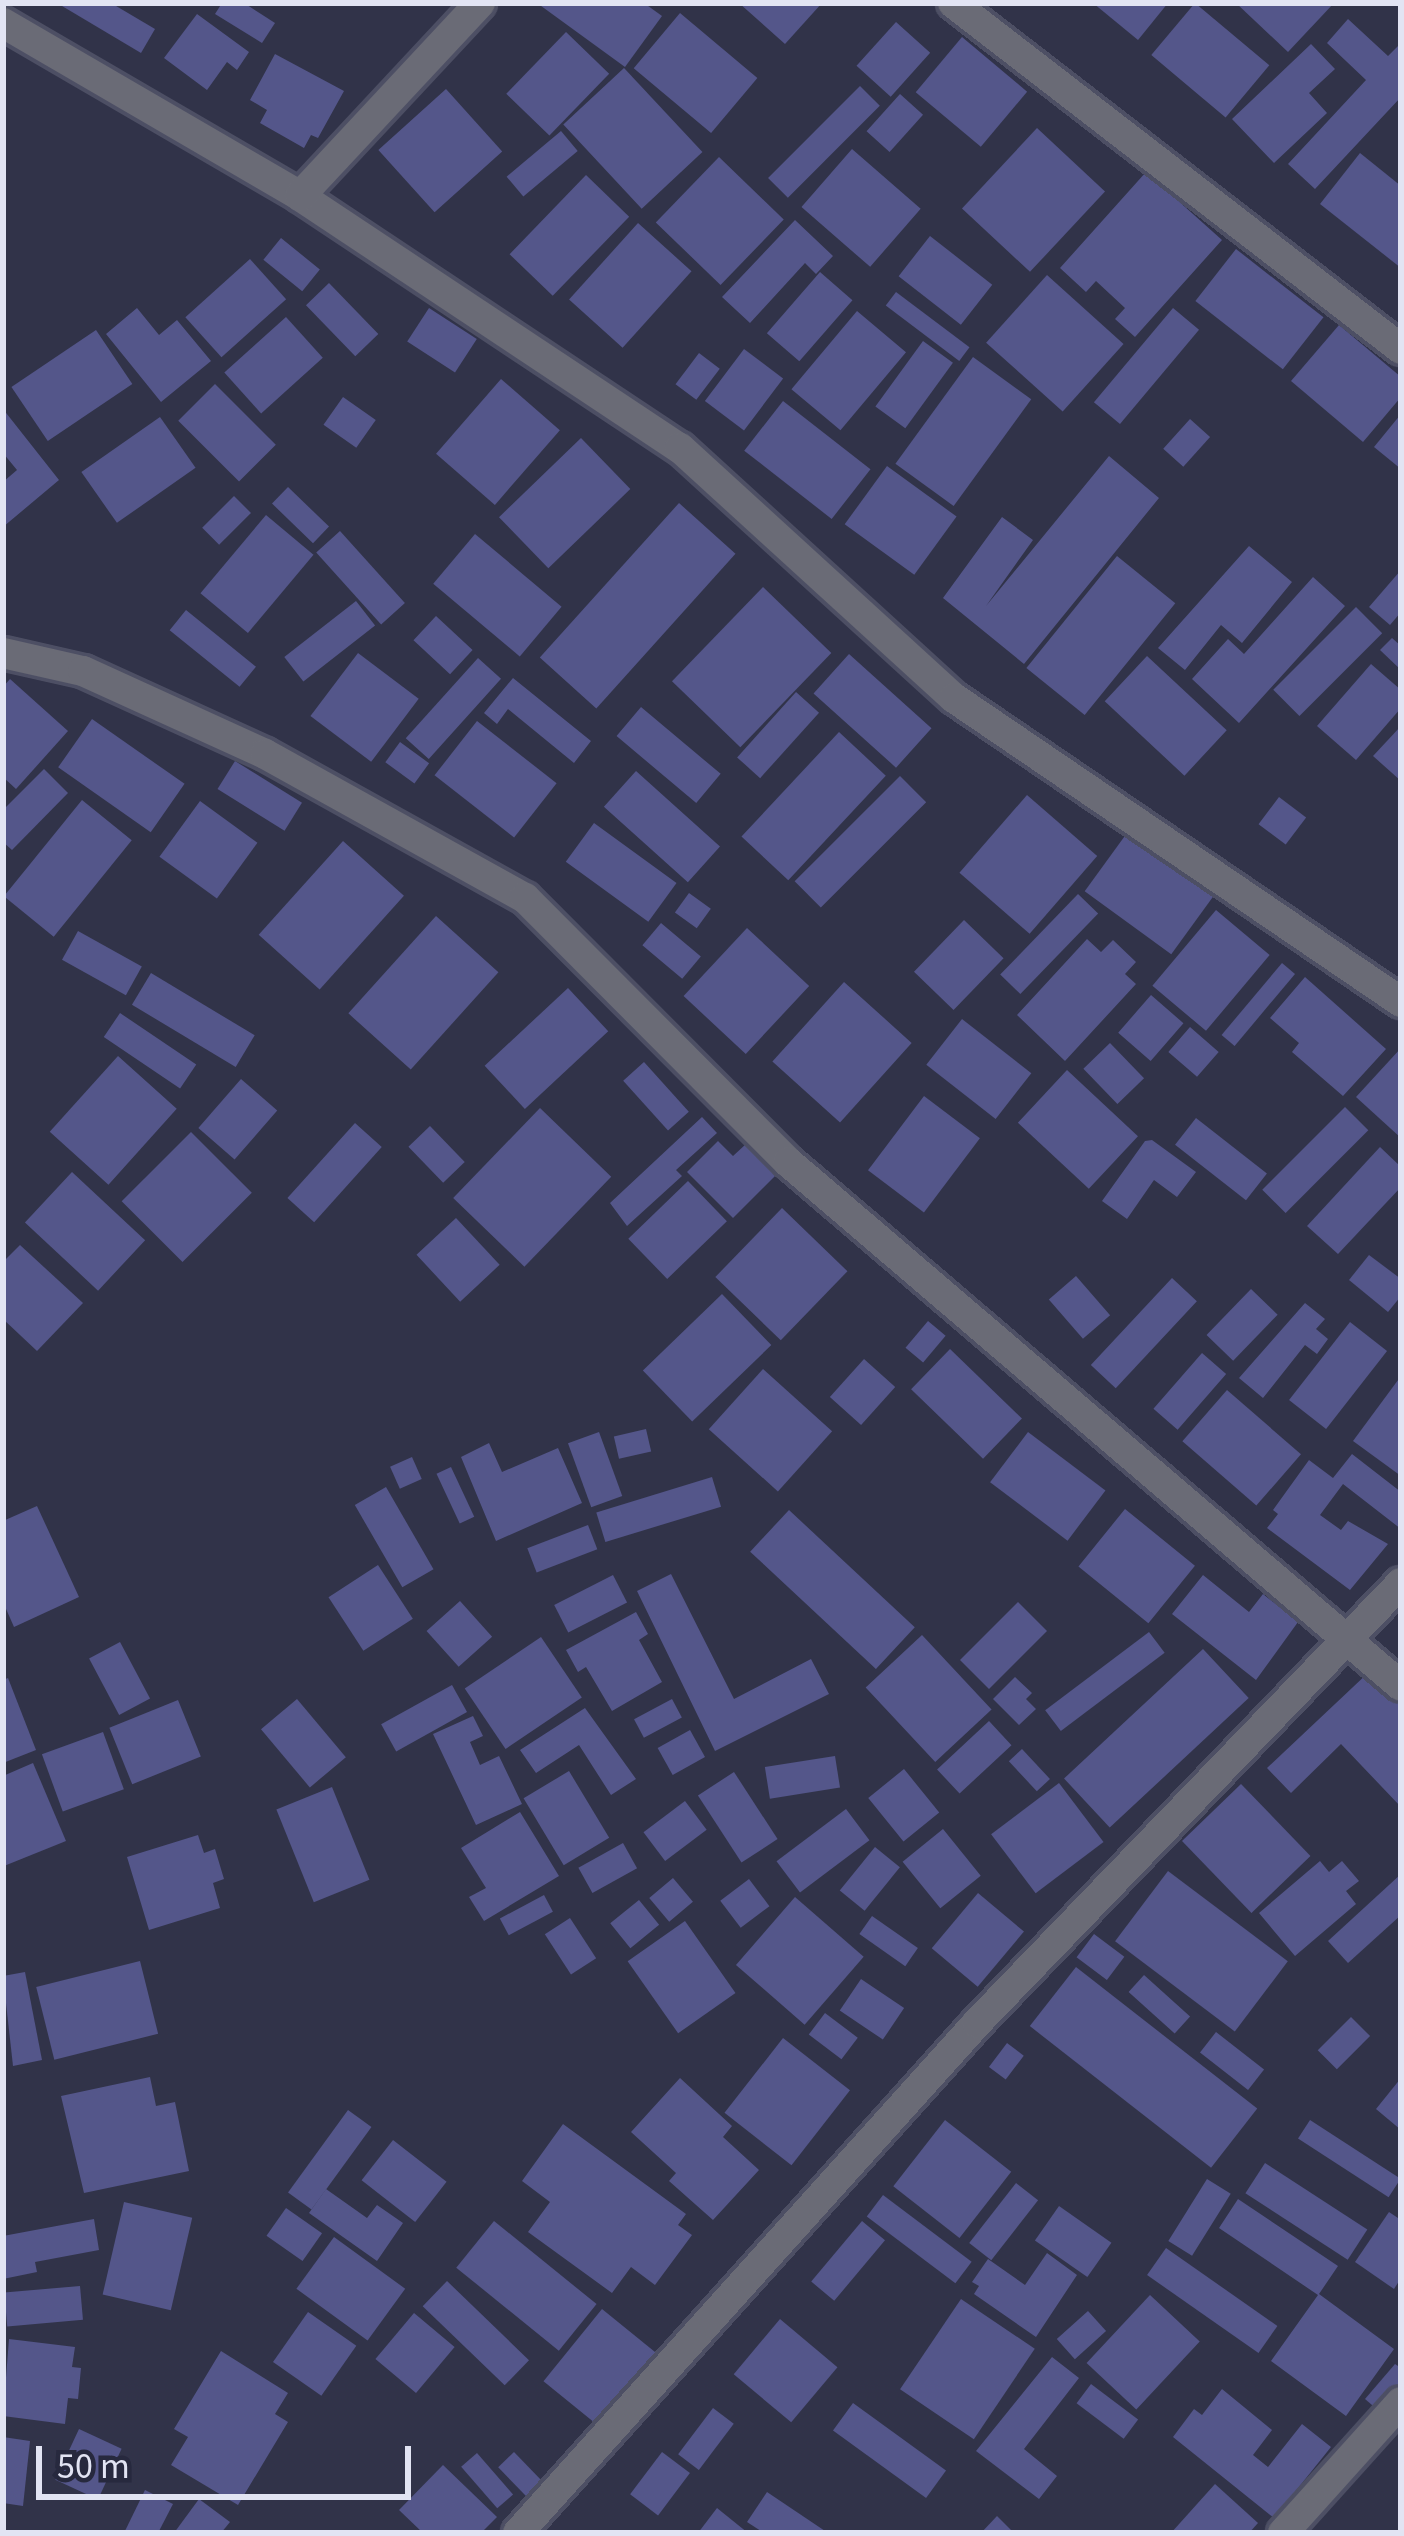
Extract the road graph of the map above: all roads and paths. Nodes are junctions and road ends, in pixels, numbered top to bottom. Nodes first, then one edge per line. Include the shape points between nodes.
1 (480, 3) edge
2 (953, 3) edge
3 (3, 23) edge
4 (300, 196) junction
5 (1401, 349) edge
6 (3, 653) edge
7 (1401, 1002) edge
8 (1401, 1582) edge
9 (1351, 1640) junction
10 (1401, 1687) edge
11 (1401, 2402) edge
12 (518, 2533) edge
13 (1283, 2533) edge

1 - 4 street
2 - 5 street
3 - 4 street
4 - 7 street via 680,448 954,698
6 - 9 street via 83,671 265,754 525,898 788,1162
8 - 9 street
9 - 10 street
9 - 12 street via 976,2023
11 - 13 street

